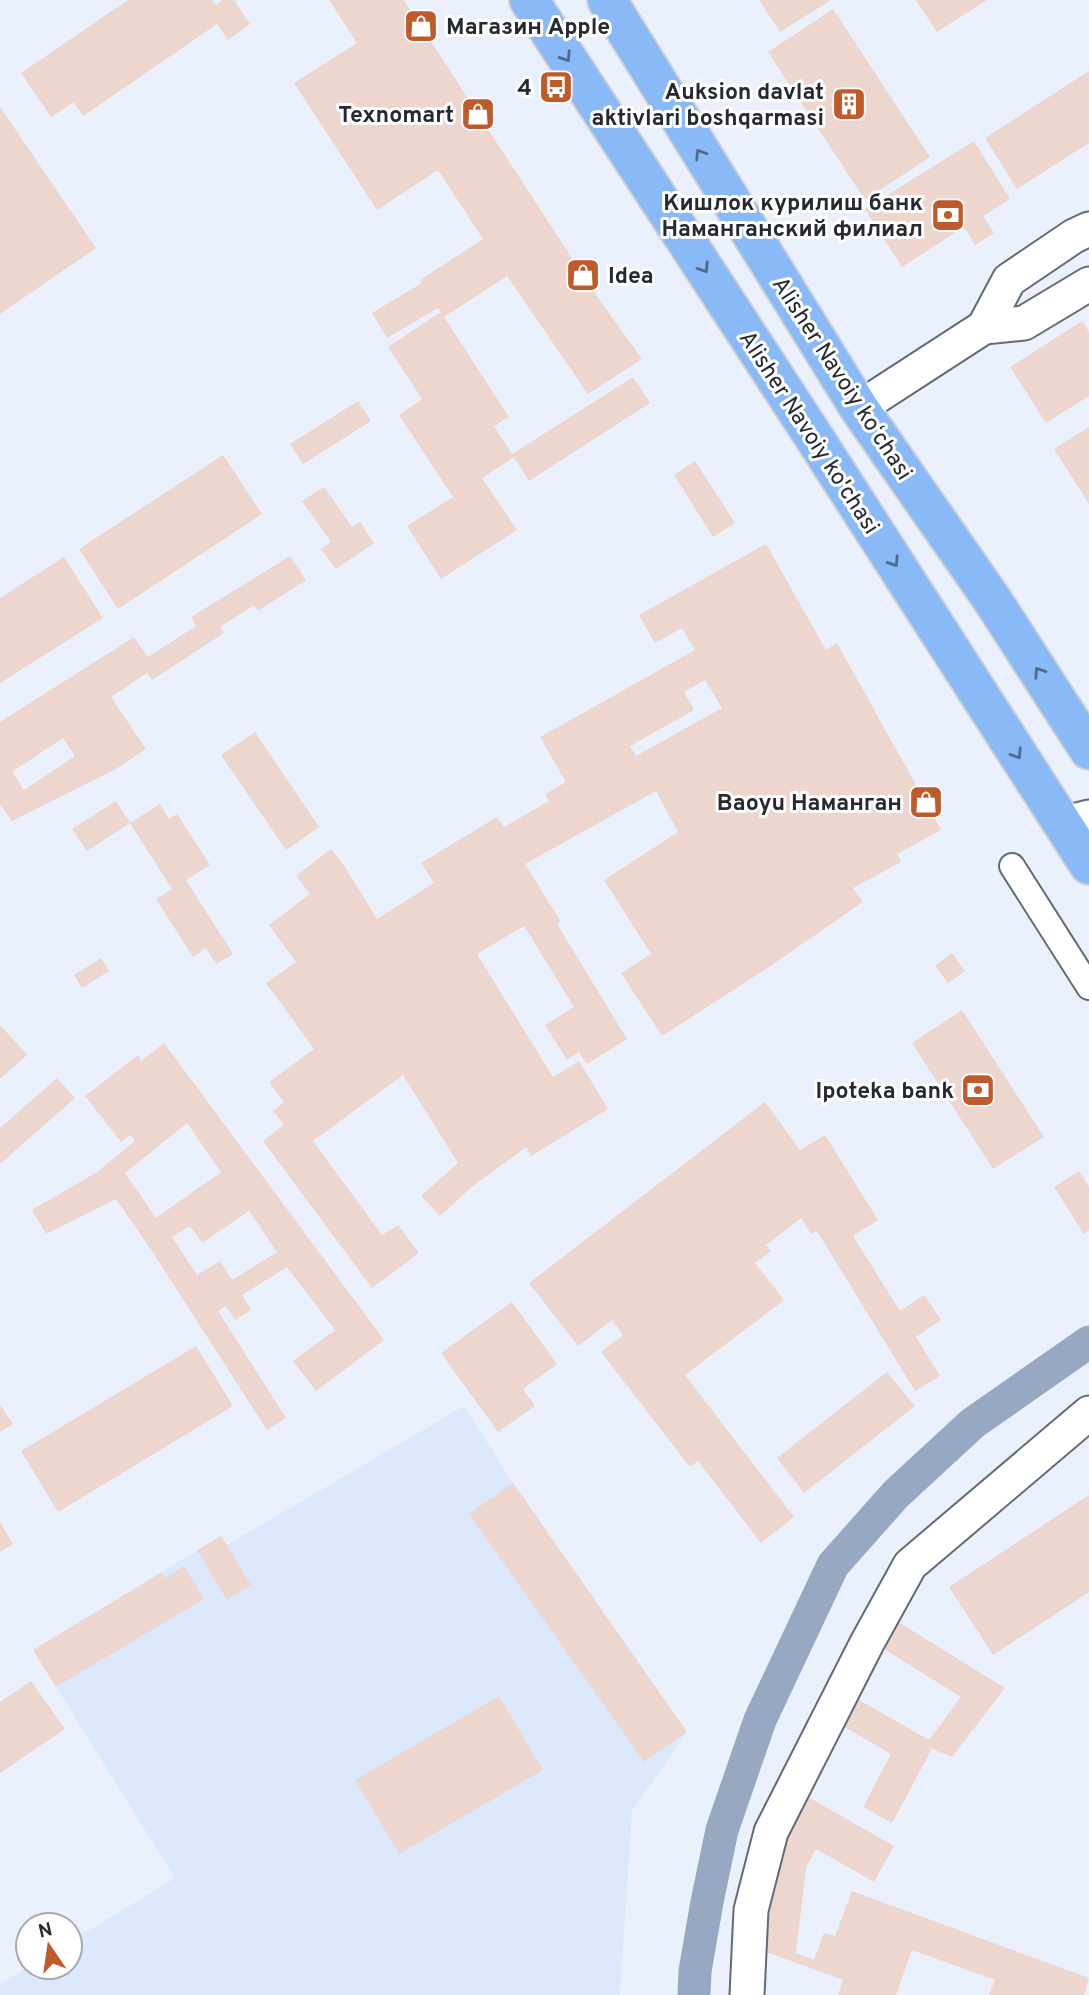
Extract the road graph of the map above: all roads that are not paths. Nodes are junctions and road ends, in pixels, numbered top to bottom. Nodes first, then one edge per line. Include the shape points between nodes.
1 (529, 0) edge
2 (607, 0) edge
3 (1089, 229) edge
4 (1089, 284) edge
5 (984, 327) junction
6 (859, 408) junction
7 (1089, 750) edge
8 (1076, 821) edge
9 (1089, 865) edge
10 (1012, 866) dead end
11 (1089, 988) edge
12 (1089, 1413) edge
13 (747, 1995) edge

1 -> 8 main road, Alisher Navoiy ko'chasi via 810,430
6 -> 2 main road, Alisher Navoiy koʻchasi
3 - 5 street via 1009,281
4 - 5 street via 1024,323
5 - 6 street
7 -> 6 main road, Alisher Navoiy koʻchasi
8 - 9 main road, Alisher Navoiy ko'chasi
10 - 11 street
12 - 13 street via 910,1565 771,1832 751,1910

